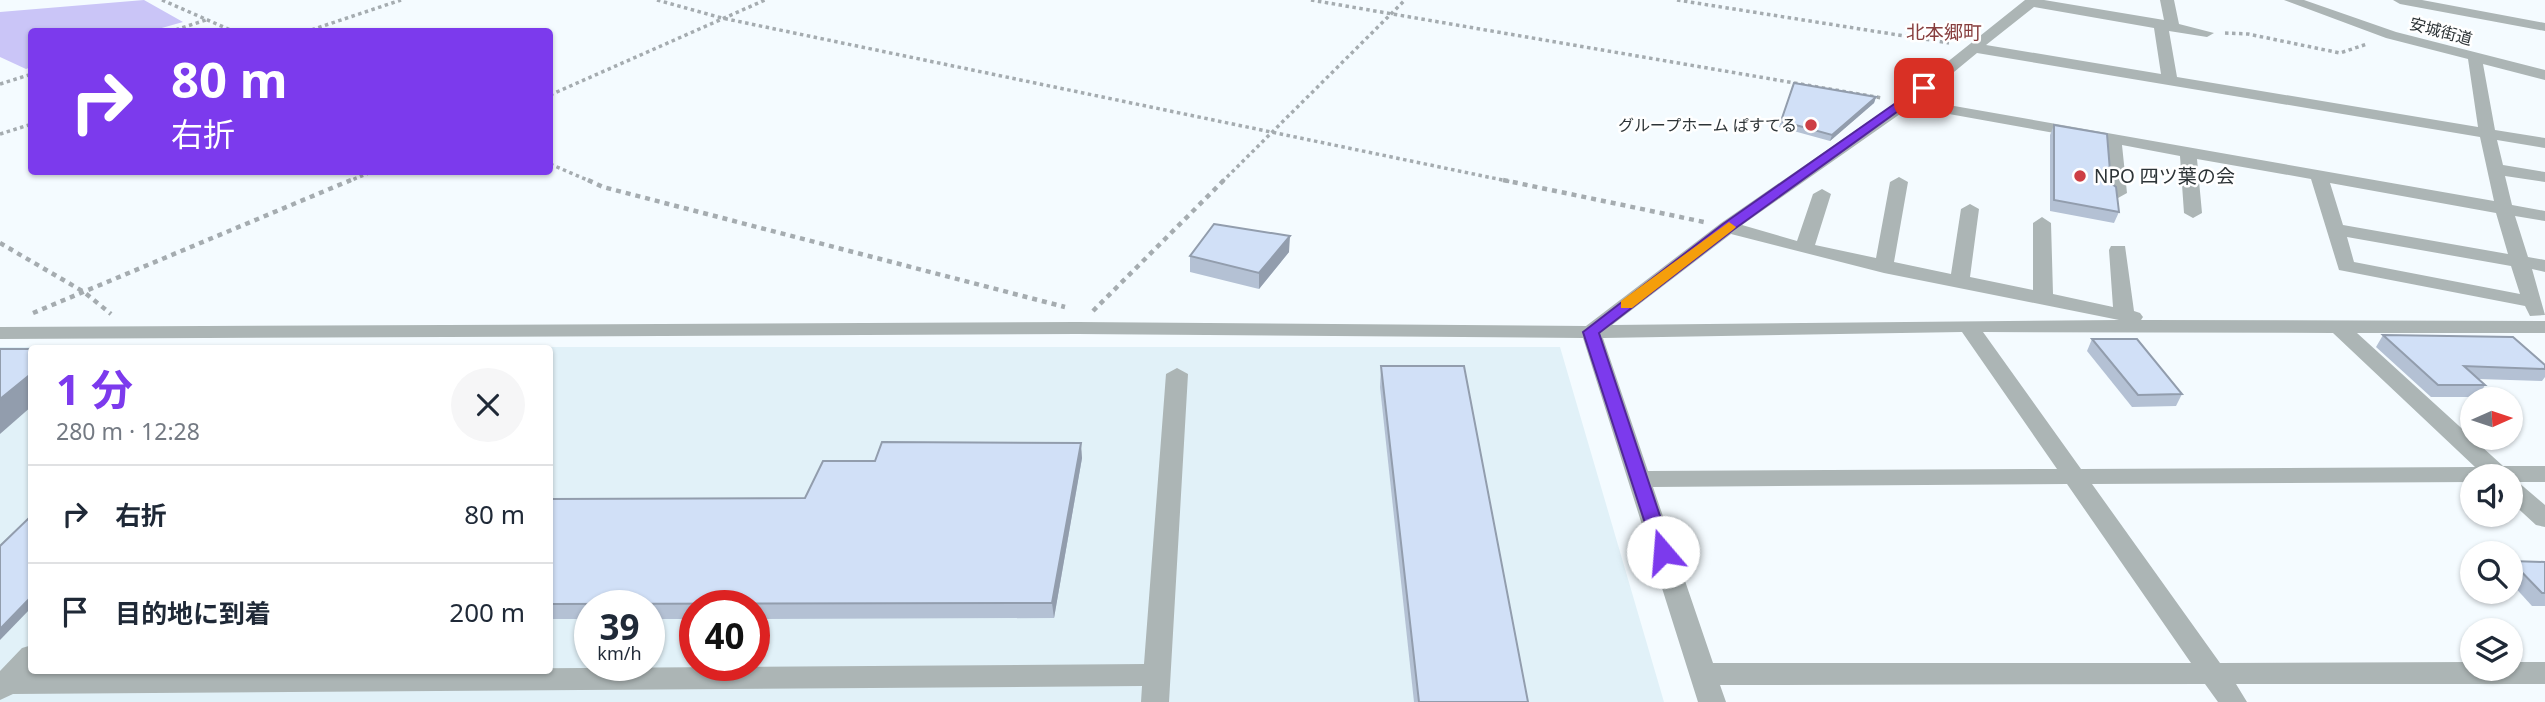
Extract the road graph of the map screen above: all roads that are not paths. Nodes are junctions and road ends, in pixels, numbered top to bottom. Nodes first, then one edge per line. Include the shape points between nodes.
1 (2167, 0) edge
2 (2291, 0) edge
3 (2399, 0) edge
4 (2033, 1) edge
5 (2166, 24) junction
6 (2545, 27) edge
7 (2207, 33) road end
8 (1975, 48) junction
9 (2475, 58) junction
10 (2545, 75) edge
11 (2170, 81) junction
12 (1907, 102) junction
13 (2486, 133) junction
14 (2113, 139) junction
15 (2545, 143) edge
16 (2188, 153) junction
17 (2497, 169) junction
18 (2319, 176) junction
19 (2545, 177) edge
20 (1899, 182) dead end
21 (2118, 193) edge
22 (1822, 194) dead end
23 (1970, 209) dead end
24 (2503, 209) junction
25 (2193, 213) dead end
26 (2545, 216) edge
27 (2042, 223) dead end
28 (1728, 227) junction
29 (2338, 230) junction
30 (1804, 249) junction
31 (2118, 250) dead end
32 (2517, 261) junction
33 (2545, 266) edge
34 (1884, 267) junction
35 (1960, 282) junction
36 (2043, 298) junction
37 (2533, 302) junction
38 (2124, 315) junction
39 (1968, 326) junction
40 (2176, 326) junction
41 (2339, 327) junction
42 (2544, 327) edge
43 (1591, 332) junction
44 (0, 333) edge
45 (1177, 374) dead end
46 (2486, 464) edge
47 (2545, 474) edge
48 (2073, 475) junction
49 (2523, 477) edge
50 (1639, 479) junction
51 (2460, 479) edge
52 (2523, 499) edge
53 (2545, 519) edge
54 (28, 659) edge
55 (2545, 673) edge
56 (1703, 674) junction
57 (2213, 674) junction
58 (3, 686) edge
59 (1155, 689) edge
60 (1712, 702) edge
61 (2233, 702) edge

1 - 5 street
2 - 9 street, 安城街道 via 2390,35
3 - 6 street
4 - 5 street
4 - 8 street
5 - 7 street
5 - 11 street
8 - 11 street
8 - 12 street
9 - 10 street, 安城街道
9 - 13 street
11 - 13 street
12 - 14 street
12 - 28 street
13 - 15 street
13 - 17 street
14 - 16 street
14 - 21 street
16 - 18 street
16 - 25 street
17 - 19 street
17 - 24 street
18 - 24 street
18 - 29 street
20 - 34 street
22 - 30 street
23 - 35 street
24 - 26 street
24 - 32 street
27 - 36 street
28 - 30 street
28 - 43 street
29 - 32 street
29 - 37 street via 2346,266
30 - 34 street
31 - 38 street
32 - 33 street
32 - 37 street
34 - 35 street
35 - 36 street
36 - 38 street
37 - 42 street
38 - 40 street
39 - 40 street
39 - 43 street
39 - 48 street
40 - 41 street
41 - 42 street
41 - 46 street
43 - 44 street via 1084,321
43 - 50 street
45 - 59 street
47 - 49 street
48 - 50 street
48 - 51 street
48 - 57 street
50 - 56 street
52 - 53 street
54 - 58 street
55 - 57 street
56 - 57 street
56 - 60 street
57 - 61 street
58 - 59 street

